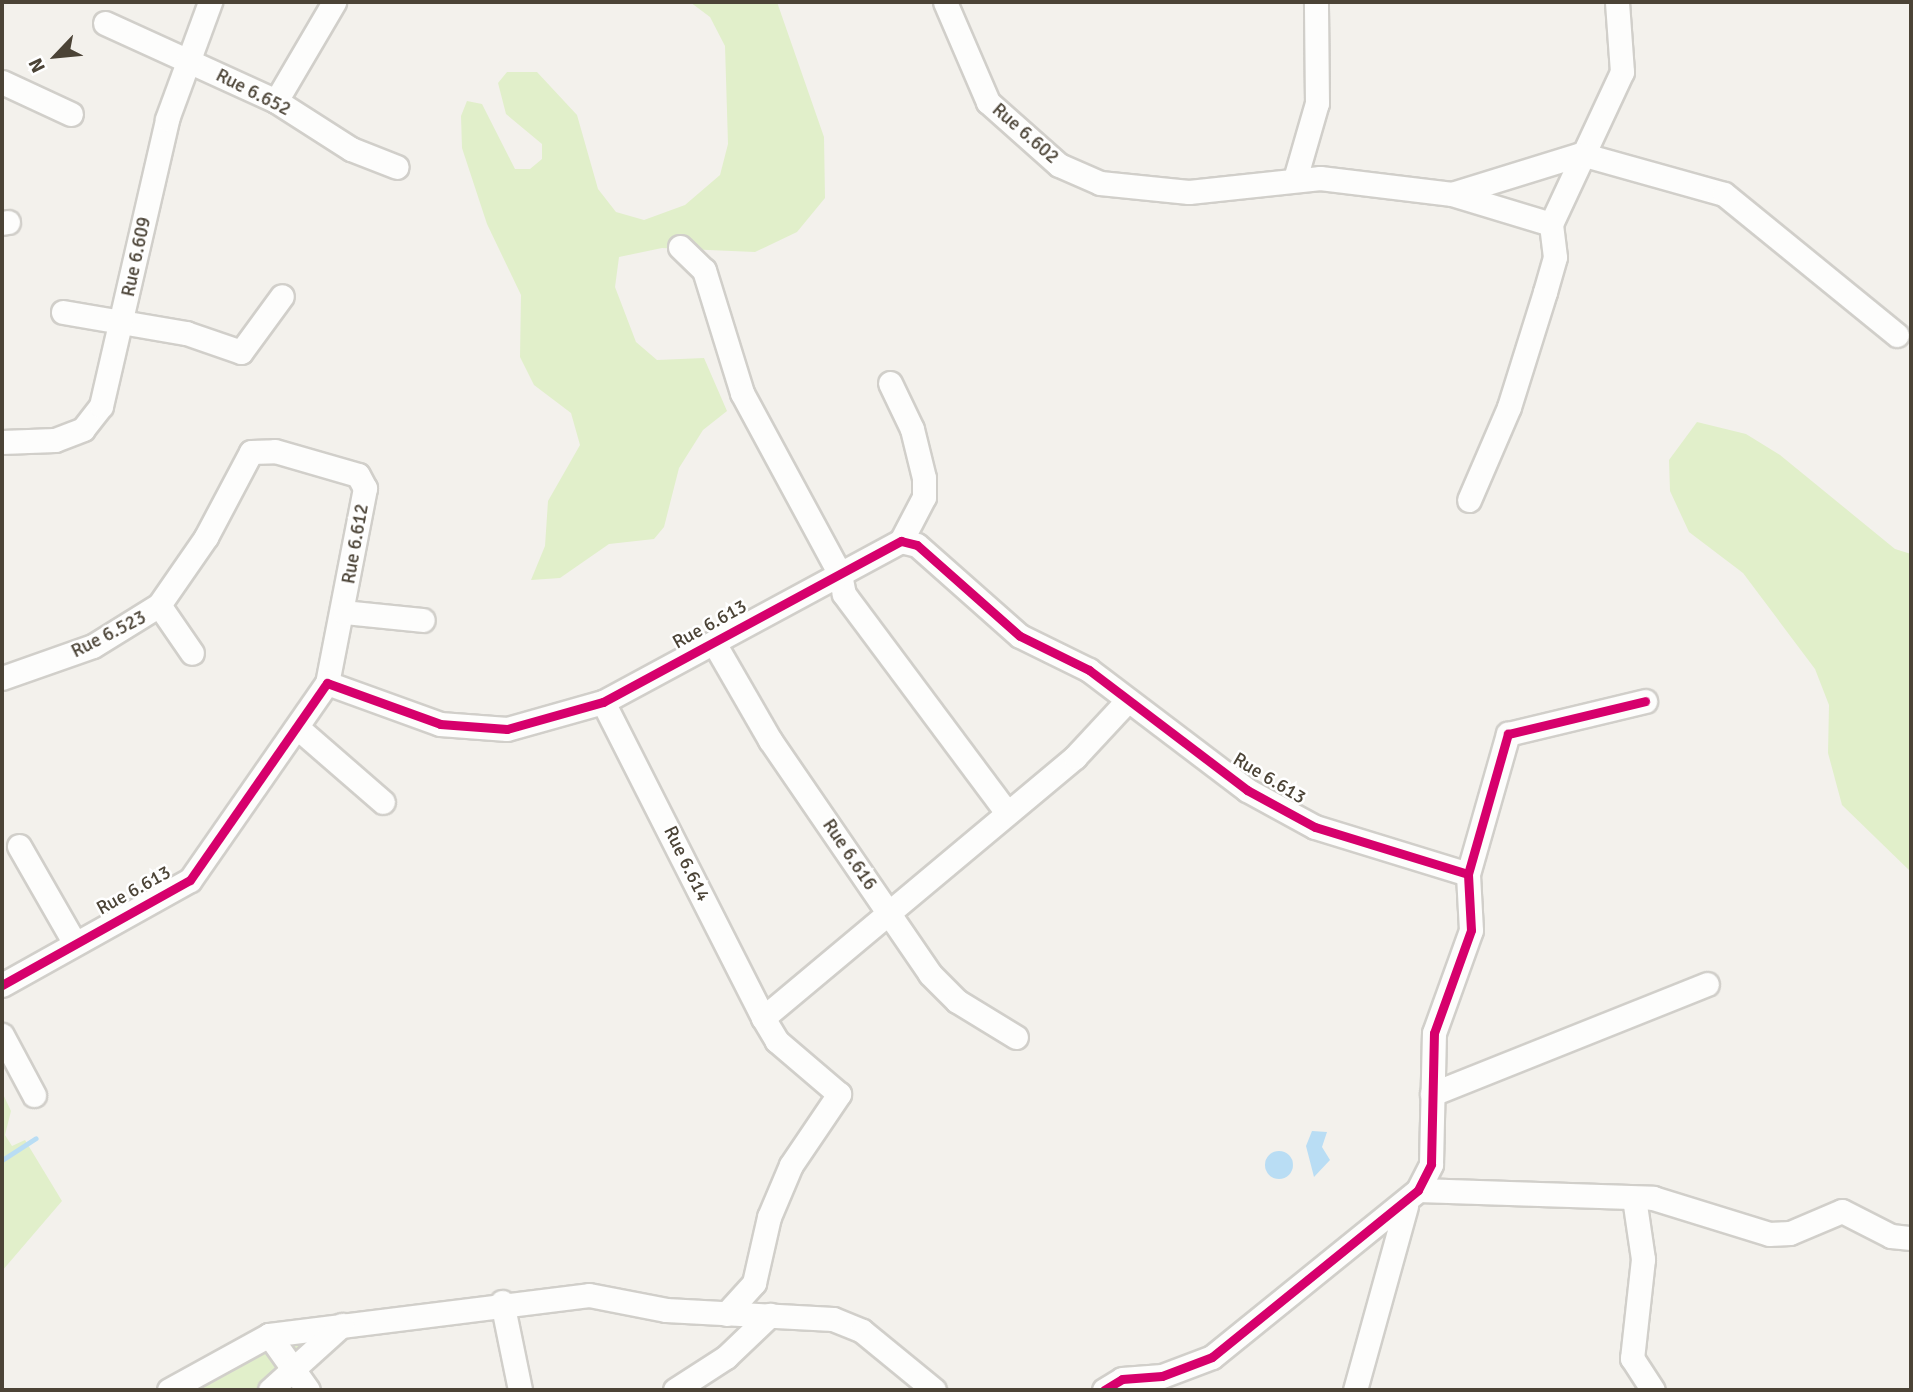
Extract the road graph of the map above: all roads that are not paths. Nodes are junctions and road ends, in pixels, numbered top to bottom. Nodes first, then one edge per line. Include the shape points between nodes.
1 (210, 2) edge
2 (334, 2) edge
3 (945, 2) edge
4 (1316, 2) edge
5 (1617, 2) edge
6 (106, 23) dead end
7 (186, 61) junction
8 (2, 82) edge
9 (276, 100) junction
10 (71, 114) dead end
11 (1581, 153) junction
12 (397, 167) dead end
13 (1295, 179) junction
14 (1452, 194) junction
15 (1551, 224) junction
16 (680, 247) dead end
17 (282, 296) dead end
18 (63, 312) dead end
19 (123, 322) junction
20 (1897, 335) dead end
21 (890, 383) dead end
22 (2, 442) edge
23 (1469, 500) dead end
24 (901, 541) junction
25 (840, 574) junction
26 (159, 605) junction
27 (344, 612) junction
28 (423, 620) dead end
29 (714, 643) junction
30 (192, 653) dead end
31 (2, 678) edge
32 (327, 682) junction
33 (1127, 701) junction
34 (1645, 701) dead end
35 (603, 702) junction
36 (299, 729) junction
37 (383, 802) dead end
38 (1007, 813) junction
39 (19, 846) dead end
40 (1468, 874) junction
41 (889, 916) junction
42 (74, 942) junction
43 (1707, 984) dead end
44 (2, 985) edge
45 (767, 1015) junction
46 (2, 1035) edge
47 (1016, 1037) dead end
48 (1432, 1094) junction
49 (34, 1095) dead end
50 (1412, 1198) junction
51 (1634, 1198) junction
52 (1911, 1238) edge
53 (502, 1302) junction
54 (726, 1314) junction
55 (770, 1315) junction
56 (342, 1325) junction
57 (269, 1335) junction
58 (302, 1381) edge
59 (169, 1390) edge
60 (270, 1390) edge
61 (520, 1390) edge
62 (675, 1390) edge
63 (934, 1390) edge
64 (1104, 1390) edge
65 (1355, 1390) edge
66 (1653, 1390) edge

1 - 7 street, Rue 6.609
2 - 9 street
3 - 13 street, Rue 6.602 via 988,102 1059,164 1124,188 1189,192
4 - 13 street via 1317,103
5 - 11 street via 1622,72
6 - 7 street, Rue 6.652
7 - 9 street, Rue 6.652
7 - 19 street, Rue 6.609 via 157,159
8 - 10 street
9 - 12 street, Rue 6.652 via 351,149
11 - 14 street
11 - 15 street
11 - 20 street via 1724,194
13 - 14 street, Rue 6.602
14 - 15 street
15 - 23 street via 1555,257 1548,281 1509,407
16 - 25 street via 704,270 742,393
17 - 19 street via 241,352
18 - 19 street
19 - 22 street, Rue 6.609 via 110,385 93,420 55,440
21 - 24 street via 912,429 924,478 924,497
24 - 25 street, Rue 6.613
24 - 33 street, Rue 6.613 via 918,545 1020,636 1089,670
25 - 29 street, Rue 6.613
25 - 38 street via 844,594 878,647
26 - 27 street, Rue 6.612 via 206,537 251,452 259,448 312,460 364,481
26 - 30 street, Rue 6.523
26 - 31 street, Rue 6.523 via 93,646
27 - 28 street
27 - 32 street, Rue 6.612
29 - 35 street, Rue 6.613
29 - 41 street, Rue 6.616 via 770,740
32 - 35 street, Rue 6.613 via 467,729 507,729
32 - 36 street, Rue 6.613
33 - 38 street via 1075,757
33 - 40 street, Rue 6.613 via 1247,790 1315,827
34 - 40 street via 1508,734
35 - 45 street, Rue 6.614
36 - 37 street
36 - 42 street, Rue 6.613 via 204,867 149,906
38 - 41 street
39 - 42 street
40 - 48 street via 1471,930 1434,1033
41 - 45 street
41 - 47 street, Rue 6.616 via 957,1001
42 - 44 street, Rue 6.613
43 - 48 street
45 - 54 street, Rue 6.614 via 776,1041 839,1094 791,1165 769,1217 754,1283
46 - 49 street
48 - 50 street via 1431,1164
50 - 51 street
50 - 64 street via 1212,1357 1187,1370 1122,1379
50 - 65 street
51 - 52 street via 1715,1213 1769,1234 1790,1233 1842,1211 1891,1236
51 - 66 street via 1643,1259 1632,1358
53 - 54 street via 589,1295
53 - 56 street
53 - 61 street
54 - 55 street
55 - 62 street via 726,1357
55 - 63 street via 802,1314 862,1331
56 - 57 street
56 - 58 street
57 - 58 street
57 - 59 street
58 - 60 street

